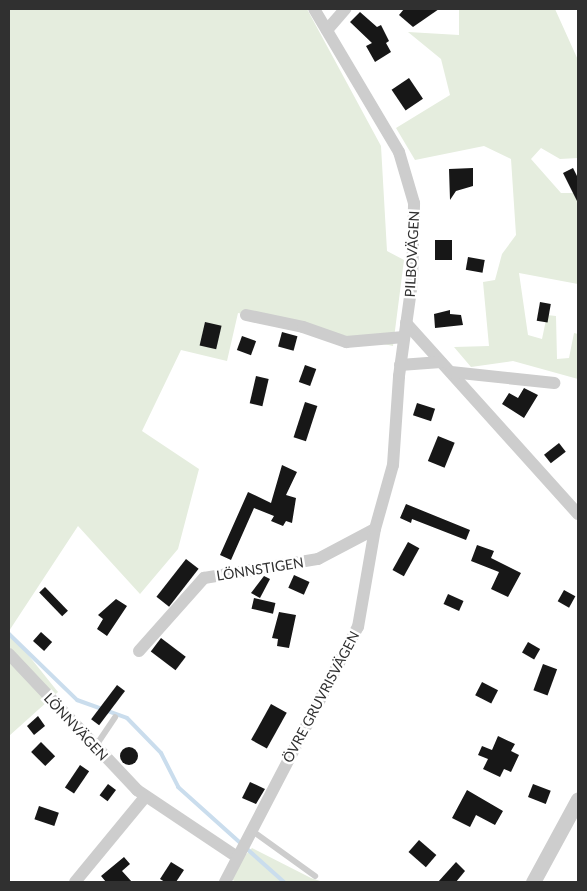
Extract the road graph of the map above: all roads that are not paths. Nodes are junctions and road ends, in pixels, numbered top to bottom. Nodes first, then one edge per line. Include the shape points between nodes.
1 (314, 9) edge
2 (345, 9) edge
3 (326, 30) junction
4 (246, 315) dead end
5 (406, 323) junction
6 (404, 337) junction
7 (442, 362) junction
8 (400, 365) junction
9 (451, 372) junction
10 (554, 383) dead end
11 (578, 514) edge
12 (375, 529) junction
13 (139, 651) dead end
14 (9, 654) edge
15 (114, 716) dead end
16 (95, 747) junction
17 (145, 797) junction
18 (578, 799) edge
19 (244, 845) junction
20 (315, 876) dead end
21 (75, 882) edge
22 (225, 882) edge
23 (534, 882) edge

1 - 3 street, PILBOVÄGEN
2 - 3 street
3 - 5 street, PILBOVÄGEN via 379,114 410,183 415,241
4 - 6 street via 303,327 346,342
5 - 6 street, ÖVRE GRUVRISVÄGEN
5 - 7 street
6 - 8 street, ÖVRE GRUVRISVÄGEN
7 - 8 street
7 - 9 street
8 - 12 street, ÖVRE GRUVRISVÄGEN via 392,471
9 - 10 street
9 - 11 street
12 - 13 street, LÖNNSTIGEN via 318,559 204,578
12 - 19 street, ÖVRE GRUVRISVÄGEN via 352,642
14 - 16 street, LÖNNVÄGEN
15 - 16 lane
16 - 17 street, LÖNNVÄGEN
17 - 19 street, LÖNNVÄGEN
17 - 21 street
18 - 23 street
19 - 20 lane
19 - 22 street, ÖVRE GRUVRISVÄGEN

